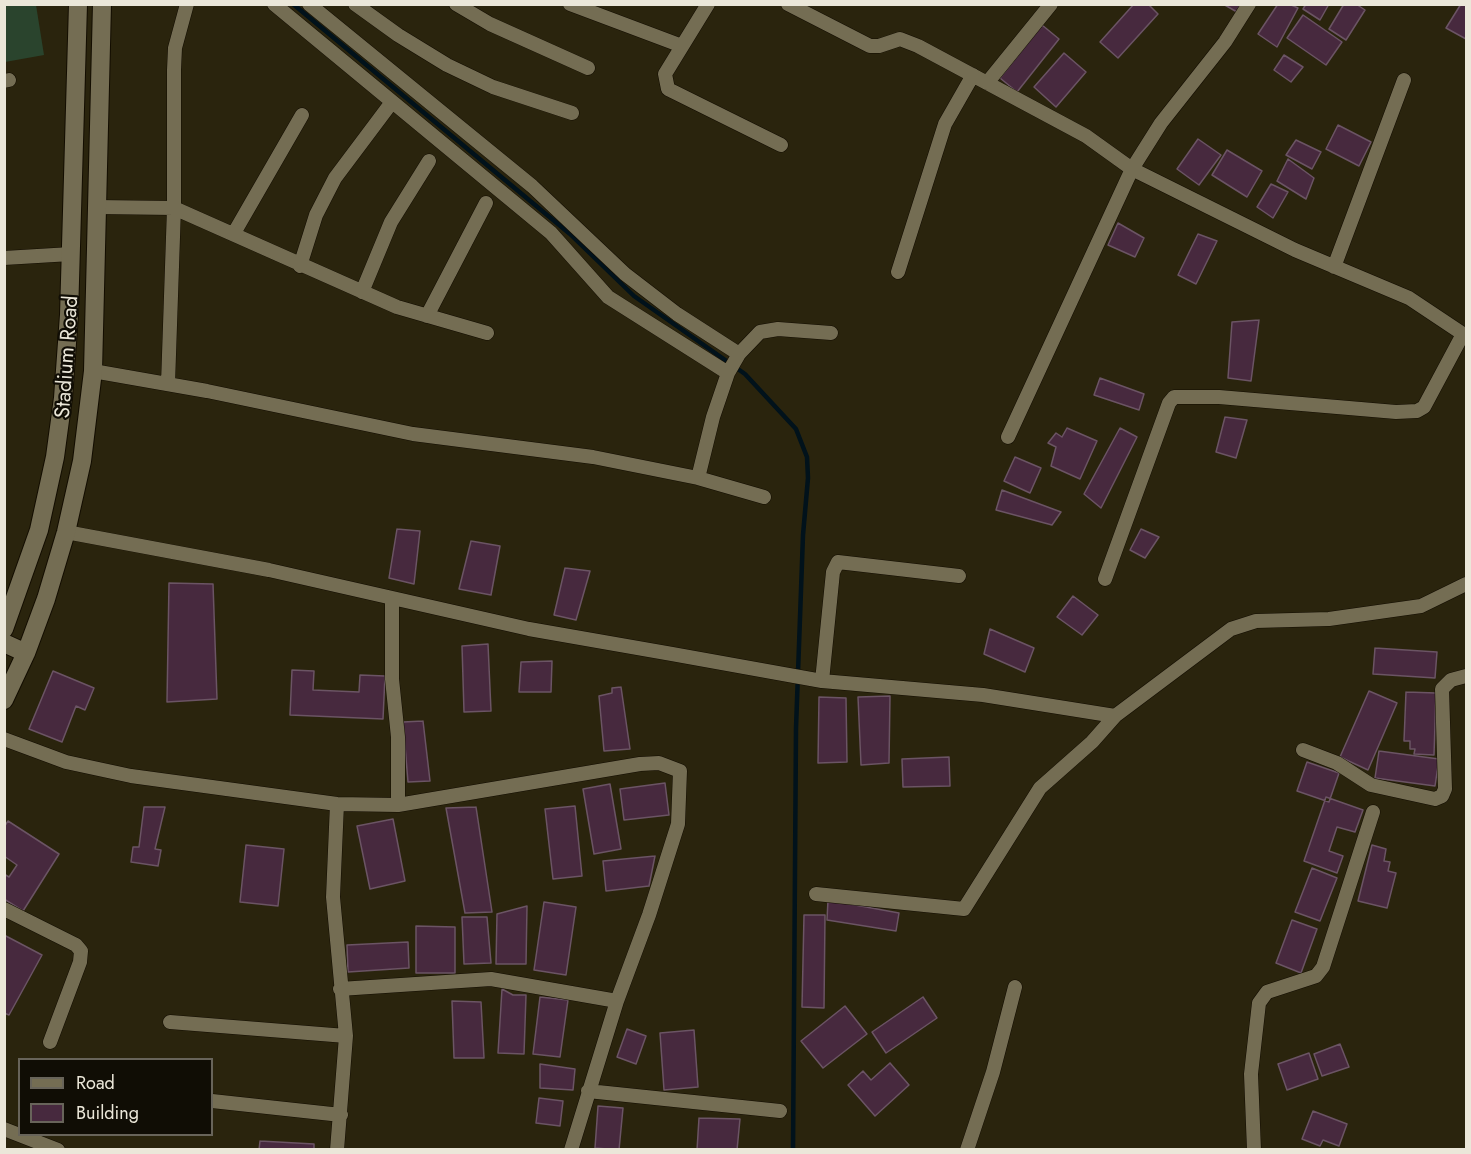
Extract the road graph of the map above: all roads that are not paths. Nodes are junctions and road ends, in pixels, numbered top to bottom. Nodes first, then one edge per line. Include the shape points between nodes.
1 (78, 4) edge
2 (102, 4) edge
3 (188, 4) edge
4 (274, 4) edge
5 (309, 4) edge
6 (356, 4) edge
7 (456, 4) edge
8 (570, 4) edge
9 (708, 4) edge
10 (788, 4) edge
11 (1051, 4) edge
12 (1249, 4) edge
13 (682, 46) junction
14 (588, 68) dead end
15 (973, 75) junction
16 (1404, 80) dead end
17 (987, 83) junction
18 (392, 102) junction
19 (572, 113) dead end
20 (302, 115) dead end
21 (781, 145) dead end
22 (429, 161) dead end
23 (1132, 169) junction
24 (486, 204) dead end
25 (96, 207) junction
26 (174, 208) junction
27 (234, 233) junction
28 (71, 254) junction
29 (4, 258) edge
30 (300, 266) junction
31 (1334, 267) junction
32 (898, 272) dead end
33 (362, 292) junction
34 (427, 316) junction
35 (487, 333) dead end
36 (831, 333) dead end
37 (1465, 335) edge
38 (738, 354) junction
39 (93, 370) junction
40 (728, 374) junction
41 (168, 384) junction
42 (1008, 437) dead end
43 (698, 478) junction
44 (764, 497) dead end
45 (66, 532) junction
46 (959, 576) dead end
47 (1105, 579) dead end
48 (1467, 584) edge
49 (392, 598) junction
50 (4, 629) edge
51 (4, 643) edge
52 (26, 653) junction
53 (1467, 676) edge
54 (816, 680) junction
55 (4, 700) edge
56 (1115, 716) junction
57 (4, 739) edge
58 (1303, 750) dead end
59 (338, 804) junction
60 (398, 805) junction
61 (1373, 812) dead end
62 (816, 894) dead end
63 (4, 909) edge
64 (1015, 987) dead end
65 (340, 989) junction
66 (617, 1001) junction
67 (170, 1022) dead end
68 (346, 1036) junction
69 (50, 1042) dead end
70 (588, 1091) junction
71 (213, 1101) edge
72 (780, 1111) dead end
73 (341, 1115) junction
74 (23, 1136) edge
75 (58, 1149) edge
76 (337, 1149) edge
77 (572, 1149) edge
78 (967, 1149) edge
79 (1254, 1149) edge

1 - 28 main road, Stadium Road
2 - 25 main road, Stadium Road
3 - 26 street via 175,48
4 - 18 street
5 - 38 street via 532,186 624,273
6 - 19 street via 447,64 493,87
7 - 14 street via 490,24
8 - 13 street
9 - 13 street
10 - 15 street via 870,46 900,39
11 - 17 street
12 - 23 street
13 - 21 street via 665,74 668,89
15 - 17 street
15 - 32 street via 945,124
16 - 31 street
17 - 23 street via 1086,136
18 - 30 street via 335,178 316,215
18 - 40 street via 550,233 608,297
20 - 27 street
22 - 33 street via 391,222
23 - 31 street
23 - 42 street
24 - 34 street
25 - 26 street
25 - 39 main road, Stadium Road
26 - 27 street
26 - 41 street
27 - 30 street
28 - 29 street
28 - 50 main road, Stadium Road via 63,398 55,457 39,530
30 - 33 street
31 - 37 street via 1409,298
33 - 34 street
34 - 35 street
36 - 38 street via 778,329 760,332
37 - 47 street via 1424,407 1417,411 1209,396 1174,398
38 - 40 street
39 - 41 street
39 - 45 main road, Stadium Road via 82,461
40 - 43 street
41 - 43 street via 413,434 593,457
43 - 44 street
45 - 49 street via 269,570
45 - 52 main road, Stadium Road
46 - 54 street via 838,562 833,572
48 - 56 street via 1421,606 1329,619 1256,621 1231,629
49 - 54 street via 529,629
49 - 60 street
51 - 52 main road
52 - 55 main road, Stadium Road
53 - 58 street via 1451,680 1442,689 1442,796 1435,799 1371,785 1337,763
54 - 56 street via 983,695
56 - 62 street via 1040,788 964,909
57 - 59 street via 66,762 131,776
59 - 60 street
59 - 65 street via 333,897
60 - 66 street via 640,764 659,764 680,771 678,824
61 - 79 street via 1323,967 1316,976 1267,992 1259,1003 1251,1074
63 - 69 street via 81,951
64 - 78 street via 993,1072
65 - 66 street via 491,979
65 - 68 street
66 - 70 street
67 - 68 street
68 - 73 street
70 - 72 street
70 - 77 street
71 - 73 street
73 - 76 street
74 - 75 street

